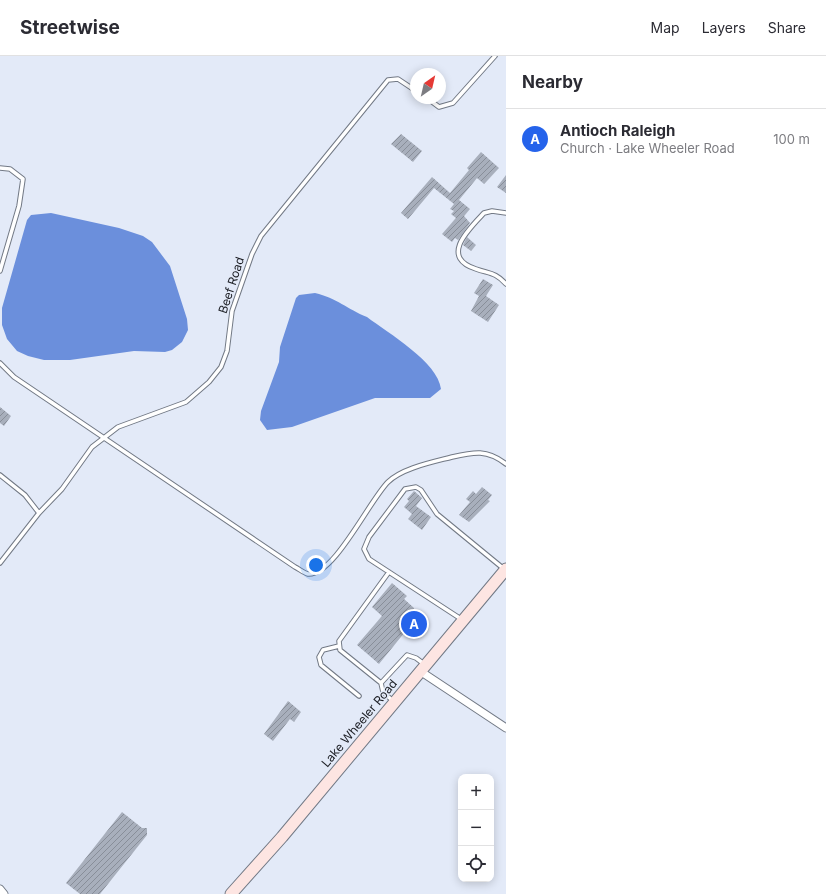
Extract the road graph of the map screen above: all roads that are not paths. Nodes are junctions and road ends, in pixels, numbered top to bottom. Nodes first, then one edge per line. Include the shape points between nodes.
1 (495, 56) edge
2 (410, 87) edge
3 (435, 104) edge
4 (0, 168) edge
5 (506, 213) edge
6 (0, 271) edge
7 (506, 284) edge
8 (0, 363) edge
9 (104, 437) junction
10 (506, 464) edge
11 (0, 475) edge
12 (39, 513) junction
13 (0, 563) edge
14 (506, 570) edge
15 (389, 572) junction
16 (463, 620) junction
17 (339, 646) junction
18 (423, 668) junction
19 (381, 683) junction
20 (359, 696) dead end
21 (394, 702) junction
22 (506, 728) edge
23 (0, 889) edge
24 (4, 894) edge
25 (232, 894) edge

1 - 3 lane via 453,103 439,107
2 - 9 lane, Beef Road via 398,79 388,80 260,236 232,311 227,351 221,367 209,382 186,402 118,427
4 - 6 lane via 10,169 23,178 19,206
5 - 7 lane via 484,213 462,238 458,254 470,267 491,272
8 - 9 lane via 14,377
9 - 10 lane via 308,574 326,568 389,481 417,466 474,452 496,456
9 - 12 lane, Beef Road via 92,447 62,489
11 - 12 lane via 25,495
12 - 13 lane, Beef Road
14 - 15 lane via 437,514 421,490 410,487 405,489 378,523 364,549 369,559
14 - 16 street, Lake Wheeler Road
15 - 16 lane
15 - 17 lane via 339,641
16 - 18 street, Lake Wheeler Road
17 - 19 lane via 340,650
17 - 20 lane via 323,650 319,657 321,664
18 - 19 lane via 416,658 407,656
18 - 21 street, Lake Wheeler Road
18 - 22 street
19 - 21 lane via 383,692
21 - 25 street, Lake Wheeler Road
23 - 24 street

